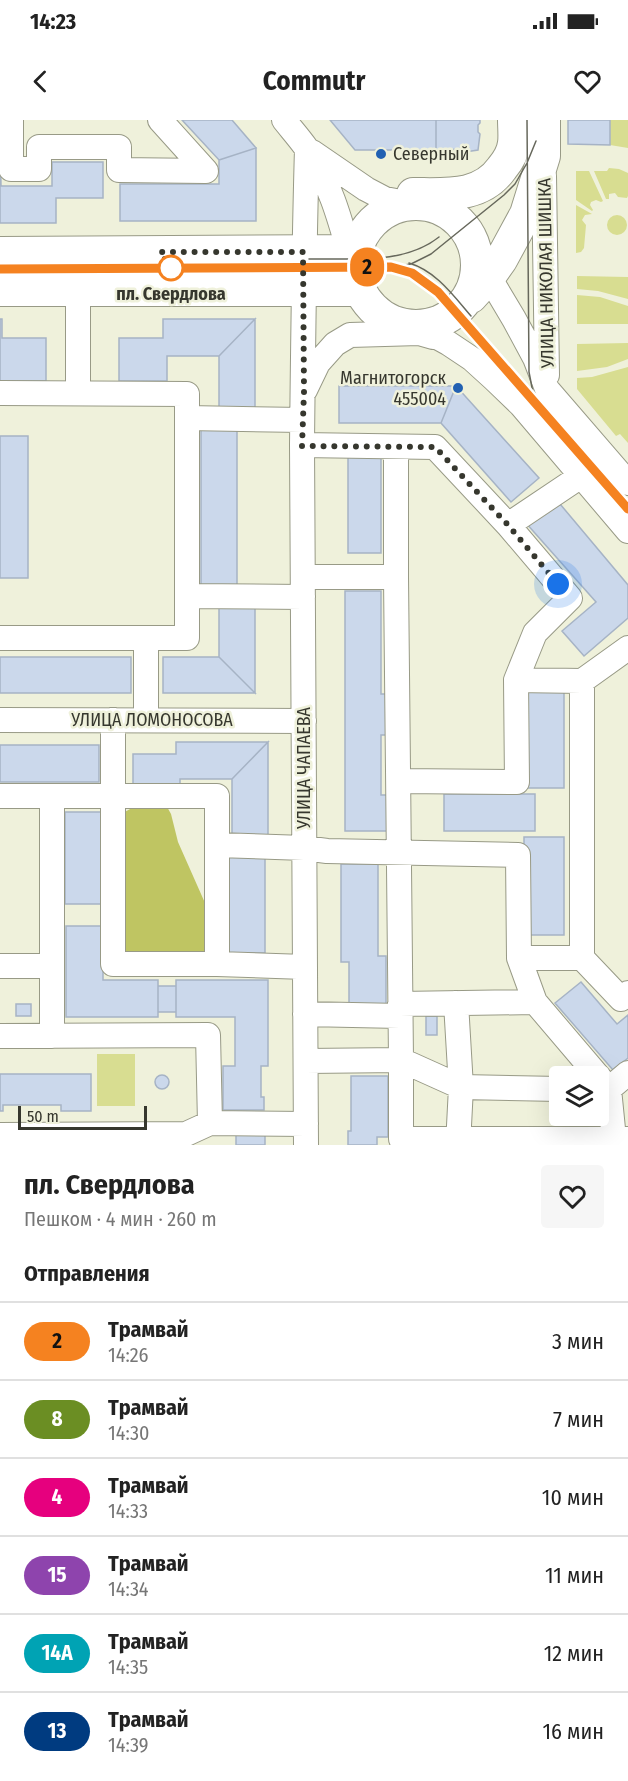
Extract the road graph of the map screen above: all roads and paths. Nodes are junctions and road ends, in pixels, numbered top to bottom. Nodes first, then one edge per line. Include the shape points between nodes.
1 (11, 120) edge
2 (160, 120) edge
3 (284, 120) edge
4 (514, 120) edge
5 (544, 120) edge
6 (307, 149) junction
7 (544, 156) junction
8 (415, 201) junction
9 (303, 252) junction
10 (0, 253) edge
11 (483, 266) junction
12 (356, 268) junction
13 (0, 290) edge
14 (78, 291) junction
15 (303, 291) junction
16 (420, 330) junction
17 (350, 334) junction
18 (547, 389) junction
19 (304, 392) junction
20 (0, 393) edge
21 (78, 393) junction
22 (187, 418) junction
23 (302, 420) junction
24 (302, 446) junction
25 (396, 447) junction
26 (581, 476) junction
27 (628, 483) edge
28 (508, 525) junction
29 (628, 531) edge
30 (396, 577) junction
31 (303, 587) junction
32 (187, 596) junction
33 (0, 638) edge
34 (146, 638) junction
35 (627, 649) edge
36 (516, 680) junction
37 (582, 681) junction
38 (0, 720) edge
39 (113, 720) junction
40 (146, 720) junction
41 (304, 721) junction
42 (399, 781) junction
43 (0, 796) edge
44 (52, 796) junction
45 (114, 796) junction
46 (218, 845) junction
47 (304, 848) junction
48 (399, 852) junction
49 (519, 958) junction
50 (582, 958) junction
51 (217, 964) junction
52 (0, 966) edge
53 (51, 966) junction
54 (305, 967) junction
55 (628, 993) edge
56 (535, 1002) junction
57 (456, 1003) junction
58 (400, 1010) junction
59 (305, 1014) junction
60 (0, 1036) edge
61 (52, 1036) junction
62 (401, 1060) junction
63 (306, 1061) junction
64 (586, 1066) edge
65 (628, 1073) edge
66 (609, 1086) edge
67 (461, 1087) junction
68 (549, 1089) edge
69 (609, 1104) edge
70 (210, 1122) junction
71 (306, 1134) edge
72 (0, 1135) edge
73 (621, 1139) edge
74 (44, 1140) edge
75 (458, 1142) edge
76 (541, 1142) edge

1 - 2 street via 11,169 39,169 39,147 119,147 119,170 206,171
3 - 6 street
4 - 8 main road via 514,144 507,163 495,178 473,191
5 - 7 main road, УЛИЦА НИКОЛАЯ ШИШКА
6 - 8 street via 358,182
6 - 9 street, УЛИЦА ЧАПАЕВА
6 - 12 street via 329,190
7 - 11 main road, УЛИЦА НИКОЛАЯ ШИШКА via 515,237
7 - 18 street, УЛИЦА НИКОЛАЯ ШИШКА
8 - 11 main road via 460,223
8 - 12 main road via 376,220 363,236
9 - 10 main road
9 - 12 main road
9 - 15 street, УЛИЦА ЧАПАЕВА
11 - 16 main road via 463,303 451,315
11 - 18 street via 530,348
12 - 15 main road
12 - 16 main road via 374,310
13 - 14 main road
14 - 15 main road
14 - 21 street
15 - 19 street, УЛИЦА ЧАПАЕВА
16 - 17 street, УЛИЦА ЧАПАЕВА via 382,325
16 - 17 street
16 - 26 street via 472,359 521,405
17 - 19 street, УЛИЦА ЧАПАЕВА via 318,363
18 - 27 street
19 - 23 street, УЛИЦА ЧАПАЕВА
20 - 21 street
21 - 22 street via 187,394
22 - 23 street
22 - 32 street
23 - 24 street, УЛИЦА ЧАПАЕВА
24 - 25 street
24 - 31 street, УЛИЦА ЧАПАЕВА
25 - 28 street via 435,447
25 - 30 street
26 - 28 street
26 - 29 street
28 - 36 street via 570,598 535,633
30 - 31 street
30 - 42 street
31 - 32 street
31 - 41 street, УЛИЦА ЧАПАЕВА
32 - 34 street via 187,639
33 - 34 street
34 - 40 street
35 - 37 street
36 - 37 street
36 - 42 street via 517,782
37 - 50 street
38 - 39 street, УЛИЦА ЛОМОНОСОВА
39 - 40 street, УЛИЦА ЛОМОНОСОВА
39 - 45 street
40 - 41 street, УЛИЦА ЛОМОНОСОВА
41 - 47 street, УЛИЦА ЧАПАЕВА
42 - 48 street
43 - 44 street
44 - 45 street
44 - 53 street
45 - 46 street via 217,796
45 - 51 street via 113,964
46 - 47 street
46 - 51 street
47 - 48 street
47 - 54 street, УЛИЦА ЧАПАЕВА
48 - 49 street via 518,855
48 - 58 street
49 - 50 street
49 - 56 street
50 - 55 street via 621,999
51 - 54 street
52 - 53 street
53 - 61 street
54 - 59 street, УЛИЦА ЧАПАЕВА
56 - 57 street
56 - 64 street
57 - 58 street
57 - 67 street
58 - 59 street
58 - 62 street
59 - 63 street, УЛИЦА ЧАПАЕВА
60 - 61 street
61 - 70 street via 208,1035
62 - 63 street
62 - 67 street
62 - 75 street via 401,1138
63 - 71 street, УЛИЦА ЧАПАЕВА
65 - 66 street
67 - 68 street
67 - 75 street
69 - 73 street
70 - 71 street
70 - 74 street via 186,1134
72 - 74 street
73 - 76 street
75 - 76 street

